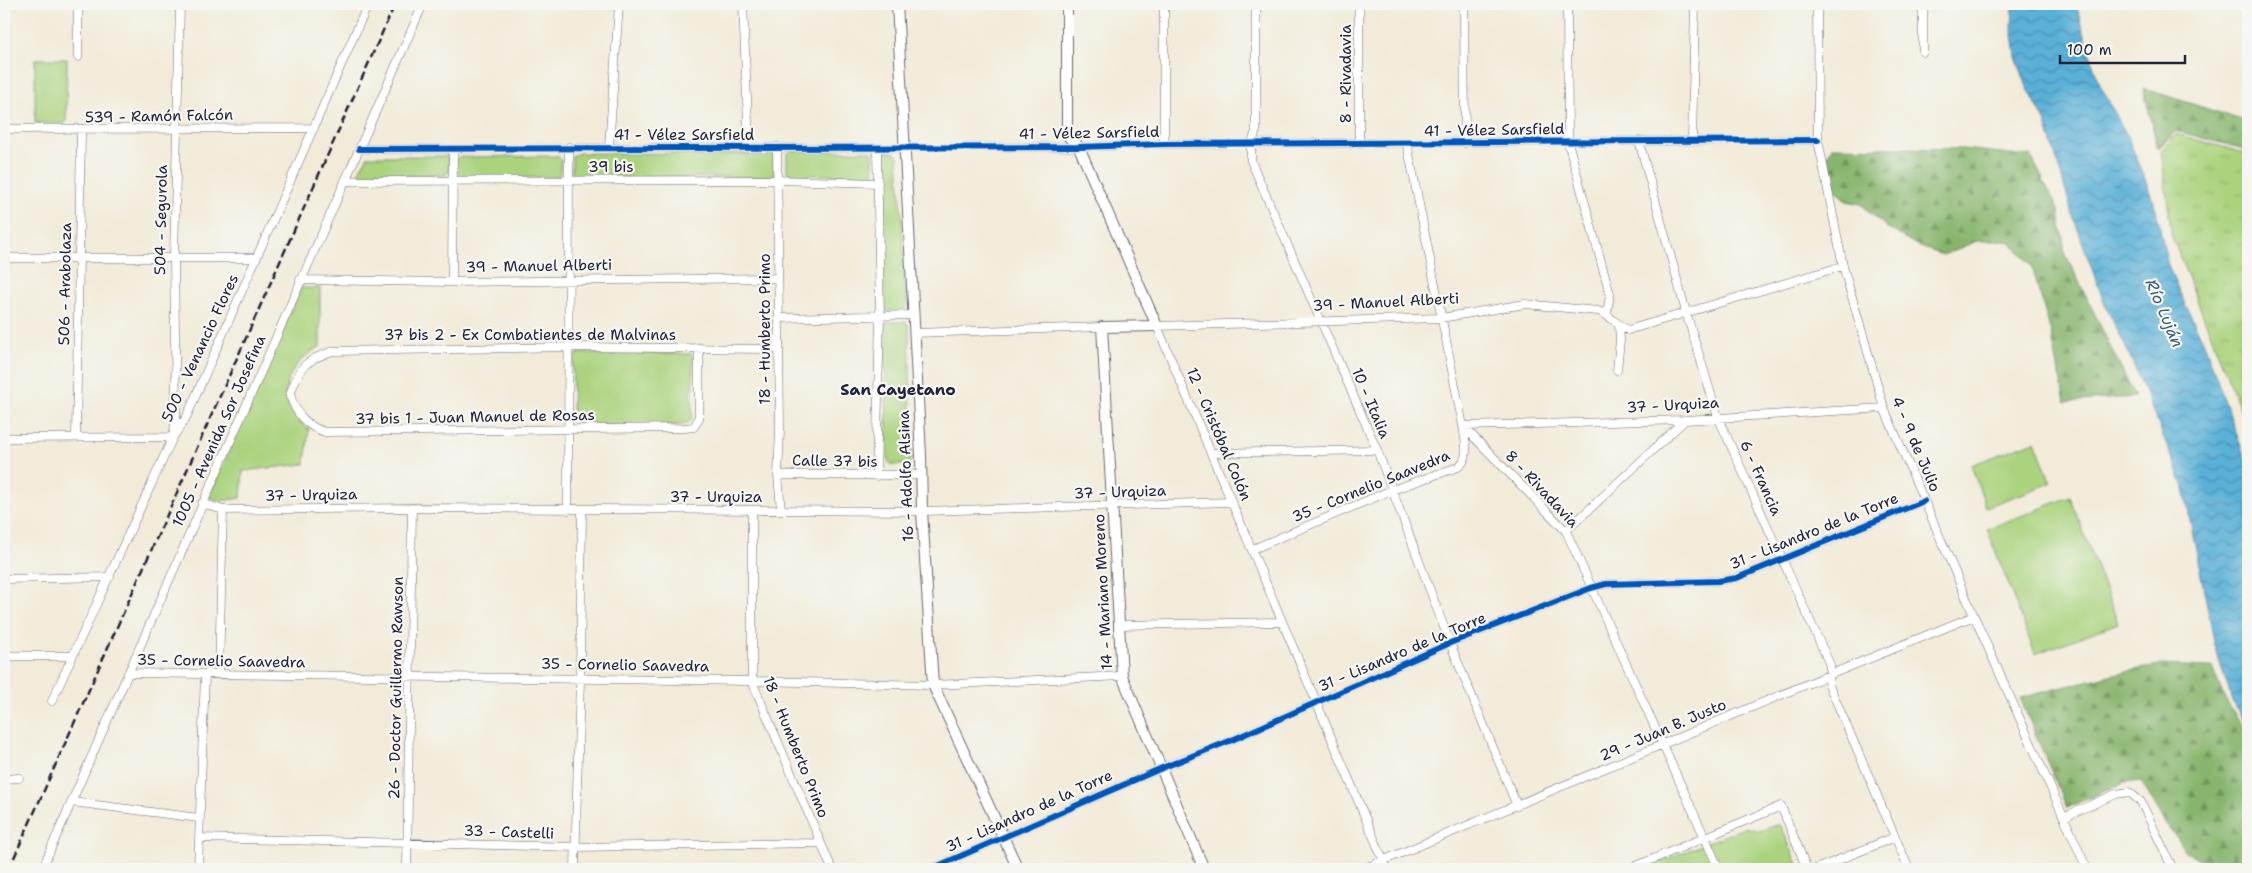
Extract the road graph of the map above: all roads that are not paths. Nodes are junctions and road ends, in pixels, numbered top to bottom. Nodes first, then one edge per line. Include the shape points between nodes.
1 (78, 4) edge
2 (180, 4) edge
3 (368, 4) edge
4 (423, 4) edge
5 (619, 4) edge
6 (743, 4) edge
7 (897, 4) edge
8 (1067, 4) edge
9 (1164, 4) edge
10 (1256, 4) edge
11 (1360, 4) edge
12 (1464, 4) edge
13 (1567, 4) edge
14 (1695, 4) edge
15 (1817, 4) edge
16 (1923, 4) edge
17 (1923, 52) dead end
18 (78, 57) dead end
19 (314, 128) junction
20 (4, 129) edge
21 (177, 129) junction
22 (81, 131) junction
23 (1818, 140) junction
24 (1639, 141) junction
25 (1692, 141) junction
26 (1568, 142) junction
27 (1407, 143) junction
28 (1465, 143) junction
29 (1164, 144) junction
30 (1359, 144) junction
31 (1251, 145) junction
32 (569, 147) junction
33 (609, 147) junction
34 (748, 147) junction
35 (778, 147) junction
36 (904, 147) junction
37 (1079, 147) junction
38 (877, 148) junction
39 (359, 150) junction
40 (453, 150) junction
41 (778, 180) junction
42 (345, 181) junction
43 (567, 181) junction
44 (452, 182) junction
45 (878, 184) junction
46 (80, 257) junction
47 (174, 257) junction
48 (4, 258) edge
49 (256, 258) junction
50 (1843, 266) junction
51 (778, 278) junction
52 (300, 280) junction
53 (568, 280) junction
54 (452, 282) junction
55 (1686, 312) junction
56 (1607, 314) junction
57 (880, 316) junction
58 (914, 316) junction
59 (778, 318) junction
60 (1440, 318) junction
61 (1321, 321) junction
62 (1157, 326) junction
63 (1618, 326) junction
64 (1102, 327) junction
65 (914, 333) junction
66 (569, 347) junction
67 (699, 348) junction
68 (778, 349) junction
69 (1617, 370) dead end
70 (294, 380) joint
71 (1884, 408) junction
72 (1718, 417) junction
73 (1685, 420) junction
74 (1463, 426) junction
75 (569, 430) junction
76 (76, 437) junction
77 (173, 437) junction
78 (4, 438) edge
79 (1377, 450) junction
80 (1212, 453) junction
81 (778, 475) junction
82 (922, 475) junction
83 (876, 476) junction
84 (1392, 490) junction
85 (1924, 500) junction
86 (1231, 502) junction
87 (202, 503) junction
88 (1113, 506) junction
89 (412, 508) junction
90 (223, 510) junction
91 (568, 510) junction
92 (582, 510) junction
93 (781, 510) junction
94 (752, 511) junction
95 (922, 511) junction
96 (1566, 531) junction
97 (1253, 549) junction
98 (1782, 559) junction
99 (110, 577) junction
100 (4, 579) edge
101 (1591, 588) junction
102 (1974, 616) junction
103 (1282, 622) junction
104 (1120, 625) junction
105 (1450, 643) junction
106 (4, 656) edge
107 (72, 656) junction
108 (128, 673) junction
109 (205, 674) junction
110 (219, 674) junction
111 (1829, 675) junction
112 (1122, 676) junction
113 (411, 677) junction
114 (580, 678) junction
115 (752, 681) junction
116 (933, 685) junction
117 (52, 701) dead end
118 (1316, 703) junction
119 (1664, 744) junction
120 (1162, 768) junction
121 (19, 778) dead end
122 (4, 779) edge
123 (72, 802) junction
124 (1517, 806) junction
125 (2064, 817) junction
126 (199, 818) junction
127 (1705, 837) junction
128 (1895, 837) junction
129 (198, 838) junction
130 (1004, 838) junction
131 (819, 842) junction
132 (408, 843) junction
133 (576, 847) junction
134 (1384, 861) junction
135 (42, 869) edge
136 (198, 869) edge
137 (408, 869) edge
138 (575, 869) edge
139 (832, 869) edge
140 (931, 869) edge
141 (1018, 869) edge
142 (1204, 869) edge
143 (1363, 869) edge
144 (1387, 869) edge
145 (1629, 869) edge
146 (1719, 869) edge
147 (1807, 869) edge
148 (1816, 869) edge
149 (1909, 869) edge
150 (2087, 869) edge
151 (2172, 869) edge

1 - 18 street
2 - 21 street, 504 - Segurola
3 - 19 street, 500 - Venancio Flores
4 - 39 street, 1005 - Avenida Sor Josefina
5 - 33 street
6 - 34 street
7 - 36 street, 16 - Adolfo Alsina
8 - 37 street, 12 - Cristóbal Colón via 1067,131
9 - 29 street
10 - 31 street, 10 - Italia via 1256,130
11 - 30 street, 8 - Rivadavia
12 - 28 street
13 - 26 street
14 - 25 street
15 - 23 street, 4 - 9 de Julio
16 - 17 street
19 - 21 street, 539 - Ramón Falcón
19 - 49 street, 500 - Venancio Flores
20 - 22 street, 539 - Ramón Falcón
21 - 22 street, 539 - Ramón Falcón
21 - 47 street, 504 - Segurola
22 - 46 street, 506 - Arabolaza
23 - 25 street, 41 - Vélez Sarsfield
23 - 50 street, 4 - 9 de Julio
24 - 25 street, 41 - Vélez Sarsfield
24 - 26 street, 41 - Vélez Sarsfield
24 - 55 street, 6 - Francia
26 - 28 street, 41 - Vélez Sarsfield
26 - 56 street via 1610,294
27 - 28 street, 41 - Vélez Sarsfield
27 - 30 street, 41 - Vélez Sarsfield
27 - 60 street
29 - 31 street, 41 - Vélez Sarsfield
29 - 37 street, 41 - Vélez Sarsfield
30 - 31 street, 41 - Vélez Sarsfield
31 - 61 street, 10 - Italia via 1252,161
32 - 33 street, 41 - Vélez Sarsfield
32 - 40 street, 41 - Vélez Sarsfield
32 - 43 street
33 - 34 street, 41 - Vélez Sarsfield
34 - 35 street, 41 - Vélez Sarsfield
35 - 38 street, 41 - Vélez Sarsfield
35 - 41 street, 18 - Humberto Primo
36 - 37 street, 41 - Vélez Sarsfield
36 - 38 street, 41 - Vélez Sarsfield
36 - 58 street, 16 - Adolfo Alsina
37 - 62 street, 12 - Cristóbal Colón
38 - 45 street
39 - 40 street, 41 - Vélez Sarsfield
39 - 42 street, 1005 - Avenida Sor Josefina
40 - 44 street
41 - 43 street, 39 bis
41 - 45 street, 39 bis
41 - 51 street, 18 - Humberto Primo
42 - 44 street, 39 bis
42 - 52 street, 1005 - Avenida Sor Josefina
43 - 44 street, 39 bis
43 - 53 street
44 - 54 street
45 - 57 street
46 - 47 street
46 - 48 street
46 - 76 street, 506 - Arabolaza
47 - 49 street
47 - 77 street, 504 - Segurola via 176,417
49 - 77 street, 500 - Venancio Flores via 186,418
50 - 55 street
50 - 71 street, 4 - 9 de Julio
51 - 53 street, 39 - Manuel Alberti
51 - 59 street, 18 - Humberto Primo
52 - 54 street, 39 - Manuel Alberti
52 - 87 street, 1005 - Avenida Sor Josefina
53 - 54 street, 39 - Manuel Alberti
53 - 66 street
55 - 63 street via 1628,330
55 - 72 street, 6 - Francia
56 - 60 street, 39 - Manuel Alberti via 1526,304
56 - 63 street
57 - 58 street
57 - 59 street
57 - 83 street
58 - 65 street, 16 - Adolfo Alsina
59 - 68 street, 18 - Humberto Primo
60 - 61 street, 39 - Manuel Alberti
60 - 74 street
61 - 62 street, 39 - Manuel Alberti
61 - 79 street, 10 - Italia
62 - 64 street, 39 - Manuel Alberti
62 - 80 street, 12 - Cristóbal Colón
63 - 69 street
64 - 65 street, 39 - Manuel Alberti
64 - 88 street, 14 - Mariano Moreno
65 - 82 street, 16 - Adolfo Alsina
66 - 67 street, 37 bis 2 - Ex Combatientes de Malvinas
66 - 70 street, 37 bis 2 - Ex Combatientes de Malvinas via 333,350 310,360
66 - 75 street
67 - 68 street, 37 bis 2 - Ex Combatientes de Malvinas
67 - 75 street, 37 bis 1 - Juan Manuel de Rosas via 699,418 694,427
68 - 81 street, 18 - Humberto Primo
70 - 75 street, 37 bis 1 - Juan Manuel de Rosas via 290,396 293,405 304,421 325,432
71 - 72 street, 37 - Urquiza
71 - 85 street, 4 - 9 de Julio
72 - 73 street, 37 - Urquiza
72 - 98 street, 6 - Francia
73 - 74 street, 37 - Urquiza
73 - 96 street
74 - 84 street, 35 - Cornelio Saavedra via 1464,463
74 - 96 street, 8 - Rivadavia
75 - 91 street
76 - 77 street
76 - 78 street
77 - 99 street, 500 - Venancio Flores
79 - 80 street
79 - 84 street, 10 - Italia
80 - 86 street, 12 - Cristóbal Colón
81 - 83 street, Calle 37 bis
81 - 93 street, 18 - Humberto Primo
82 - 83 street, Calle 37 bis
82 - 95 street, 16 - Adolfo Alsina
84 - 97 street, 35 - Cornelio Saavedra
84 - 105 street, 10 - Italia
85 - 98 street, 31 - Lisandro de la Torre
85 - 102 street, 4 - 9 de Julio
86 - 88 street, 37 - Urquiza
86 - 97 street, 12 - Cristóbal Colón
87 - 90 street, 37 - Urquiza
87 - 108 street, 1005 - Avenida Sor Josefina
88 - 95 street, 37 - Urquiza
88 - 104 street, 14 - Mariano Moreno
89 - 90 street, 37 - Urquiza
89 - 91 street, 37 - Urquiza
89 - 113 street, 26 - Doctor Guillermo Rawson
90 - 110 street
91 - 92 street, 37 - Urquiza
92 - 94 street, 37 - Urquiza
92 - 114 street
93 - 94 street, 37 - Urquiza
93 - 95 street, 37 - Urquiza
94 - 115 street, 18 - Humberto Primo
95 - 116 street, 16 - Adolfo Alsina
96 - 101 street, 8 - Rivadavia
97 - 103 street, 12 - Cristóbal Colón
98 - 101 street, 31 - Lisandro de la Torre via 1737,578 1718,581 1606,584
98 - 111 street, 6 - Francia via 1830,665
99 - 100 street
99 - 107 street, 500 - Venancio Flores
101 - 105 street, 31 - Lisandro de la Torre
101 - 119 street, 8 - Rivadavia
102 - 111 street, 29 - Juan B. Justo
102 - 125 street, 4 - 9 de Julio
103 - 104 street
103 - 118 street, 12 - Cristóbal Colón
104 - 112 street, 14 - Mariano Moreno
105 - 118 street, 31 - Lisandro de la Torre
105 - 124 street, 10 - Italia
106 - 107 street
107 - 117 street, 500 - Venancio Flores
108 - 109 street, 35 - Cornelio Saavedra
108 - 123 street, 1005 - Avenida Sor Josefina
109 - 110 street, 35 - Cornelio Saavedra
109 - 126 street
110 - 113 street, 35 - Cornelio Saavedra
111 - 119 street, 29 - Juan B. Justo
111 - 128 street, 6 - Francia via 1829,684
112 - 116 street, 35 - Cornelio Saavedra
112 - 120 street, 14 - Mariano Moreno
113 - 114 street, 35 - Cornelio Saavedra
113 - 132 street, 26 - Doctor Guillermo Rawson
114 - 115 street, 35 - Cornelio Saavedra
114 - 133 street
115 - 116 street, 35 - Cornelio Saavedra
115 - 131 street, 18 - Humberto Primo
116 - 130 street, 16 - Adolfo Alsina
118 - 120 street, 31 - Lisandro de la Torre
118 - 134 street, 12 - Cristóbal Colón
119 - 124 street, 29 - Juan B. Justo
119 - 127 street, 8 - Rivadavia
120 - 130 street, 31 - Lisandro de la Torre
120 - 142 street, 14 - Mariano Moreno
121 - 122 street
123 - 126 street
123 - 135 street, 1005 - Avenida Sor Josefina
124 - 134 street, 29 - Juan B. Justo
125 - 150 street, 4 - 9 de Julio
125 - 151 street via 2116,794 2129,792 2141,802
126 - 129 street
127 - 145 street
127 - 146 street, 8 - Rivadavia
127 - 147 street via 1781,806
128 - 148 street
128 - 149 street, 6 - Francia
129 - 132 street, 33 - Castelli
129 - 136 street
130 - 140 street, 31 - Lisandro de la Torre
130 - 141 street, 16 - Adolfo Alsina
131 - 133 street, 33 - Castelli
131 - 139 street, 18 - Humberto Primo
132 - 133 street, 33 - Castelli
132 - 137 street, 26 - Doctor Guillermo Rawson
133 - 138 street
134 - 143 street, 29 - Juan B. Justo
134 - 144 street, 12 - Cristóbal Colón

